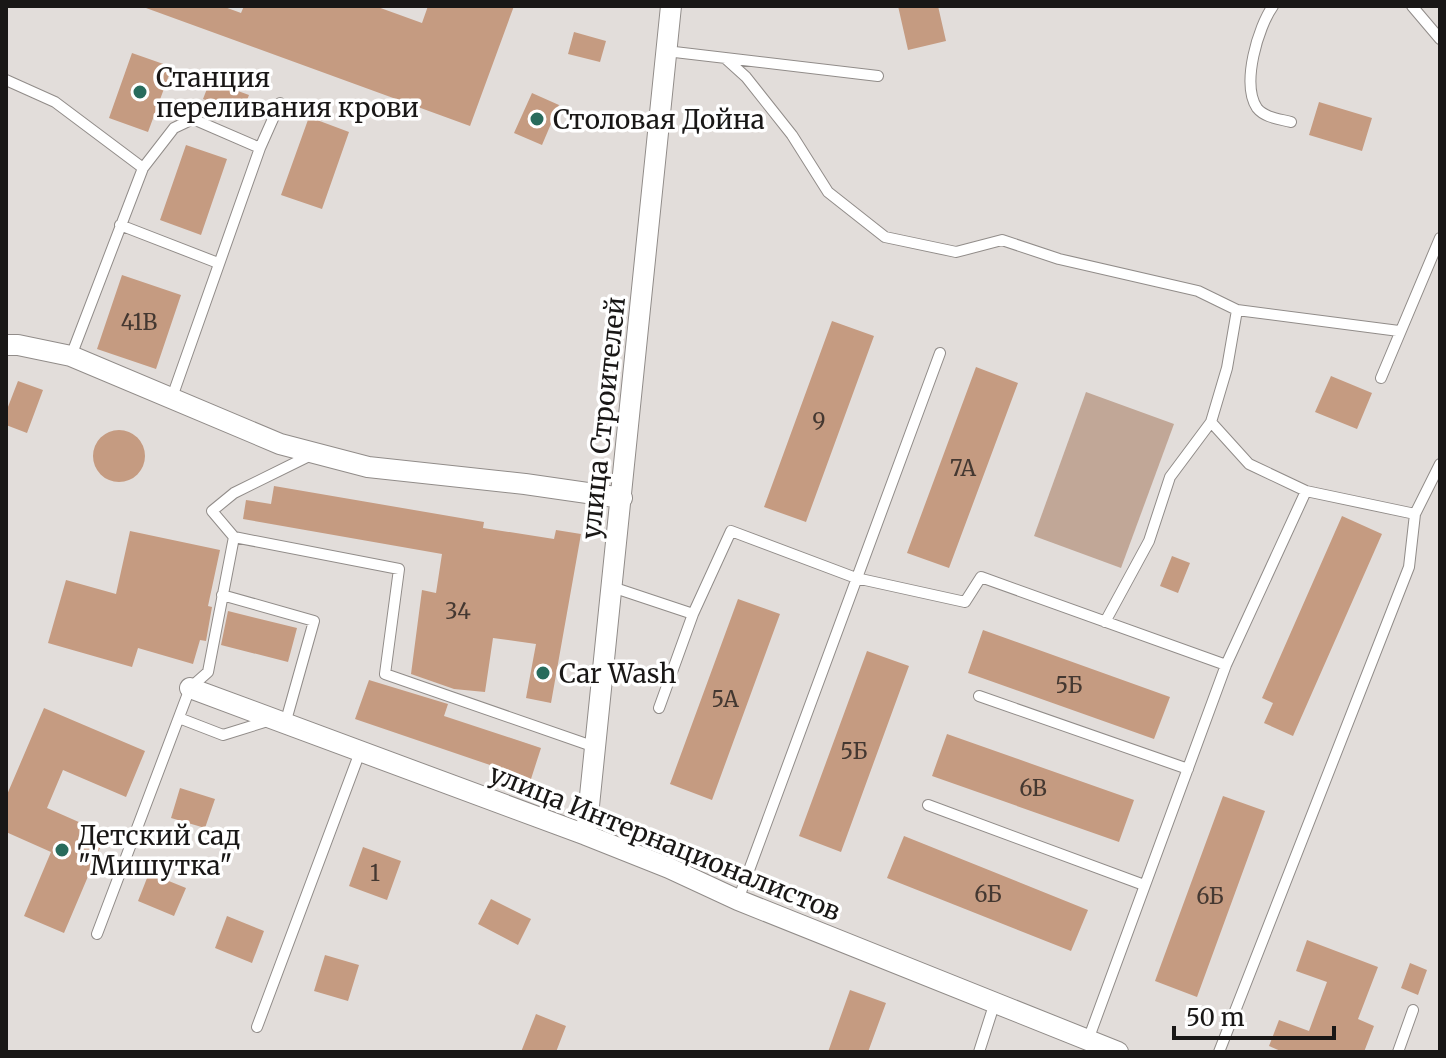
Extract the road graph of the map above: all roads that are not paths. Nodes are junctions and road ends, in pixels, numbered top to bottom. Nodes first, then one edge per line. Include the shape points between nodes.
1 (671, 6) edge
2 (1273, 6) edge
3 (1412, 6) edge
4 (1440, 39) edge
5 (666, 51) junction
6 (725, 58) junction
7 (878, 76) dead end
8 (6, 80) edge
9 (280, 103) dead end
10 (1291, 122) dead end
11 (260, 148) junction
12 (143, 168) junction
13 (120, 225) junction
14 (1440, 238) edge
15 (218, 263) junction
16 (1237, 310) junction
17 (1399, 331) junction
18 (6, 345) edge
19 (940, 353) dead end
20 (71, 356) junction
21 (1381, 378) dead end
22 (171, 400) junction
23 (1211, 422) junction
24 (315, 453) junction
25 (1440, 464) edge
26 (1306, 491) junction
27 (622, 498) junction
28 (1415, 514) junction
29 (234, 537) junction
30 (856, 578) junction
31 (612, 587) junction
32 (222, 595) junction
33 (693, 614) junction
34 (1105, 622) junction
35 (1226, 665) junction
36 (190, 688) junction
37 (979, 696) dead end
38 (659, 708) dead end
39 (179, 718) junction
40 (279, 722) junction
41 (595, 747) junction
42 (360, 752) junction
43 (1188, 769) junction
44 (928, 805) dead end
45 (586, 835) junction
46 (1144, 885) junction
47 (738, 900) junction
48 (97, 934) dead end
49 (995, 1002) junction
50 (1413, 1010) dead end
51 (257, 1027) dead end
52 (1088, 1040) junction
53 (979, 1052) edge
54 (1118, 1052) edge
55 (1219, 1052) edge
56 (1398, 1052) edge

1 - 5 street, улица Строителей
2 - 10 lane via 1259,29 1253,59 1255,106 1265,115
3 - 4 lane
5 - 6 lane
5 - 27 street, улица Строителей
6 - 7 lane
6 - 16 lane via 792,135 828,192 885,237 956,252 1002,240 1059,259 1198,291
8 - 12 lane via 55,102
9 - 11 lane
11 - 12 lane via 193,119 174,128
11 - 15 lane
12 - 13 lane
13 - 15 lane
13 - 20 lane
14 - 17 lane
15 - 22 lane
16 - 17 lane
16 - 23 lane
17 - 21 lane
18 - 20 street
19 - 30 lane
20 - 22 street
22 - 24 street
23 - 26 lane via 1249,464
23 - 34 lane via 1170,477 1149,541
24 - 27 street via 368,467
24 - 29 lane via 234,493 212,511
25 - 28 lane
26 - 28 lane
26 - 35 lane
27 - 31 street, улица Строителей
28 - 55 lane via 1409,567
29 - 32 lane
29 - 41 lane via 399,569 385,674
30 - 33 lane via 731,531
30 - 34 lane via 965,602 981,577
30 - 47 lane
31 - 33 lane
31 - 41 street, улица Строителей
32 - 36 lane via 208,672
32 - 40 lane via 314,621
33 - 38 lane
34 - 35 lane
35 - 43 lane
36 - 39 lane
36 - 40 street, улица Интернационалистов
37 - 43 lane
39 - 40 lane via 223,735
39 - 48 lane
40 - 42 street, улица Интернационалистов
41 - 45 street, улица Строителей
42 - 45 street, улица Интернационалистов
42 - 51 lane
43 - 46 lane
44 - 46 lane
45 - 47 street, улица Интернационалистов
46 - 52 lane
47 - 49 street, улица Интернационалистов
49 - 52 street, улица Интернационалистов
49 - 53 lane
50 - 56 lane
52 - 54 street, улица Интернационалистов

